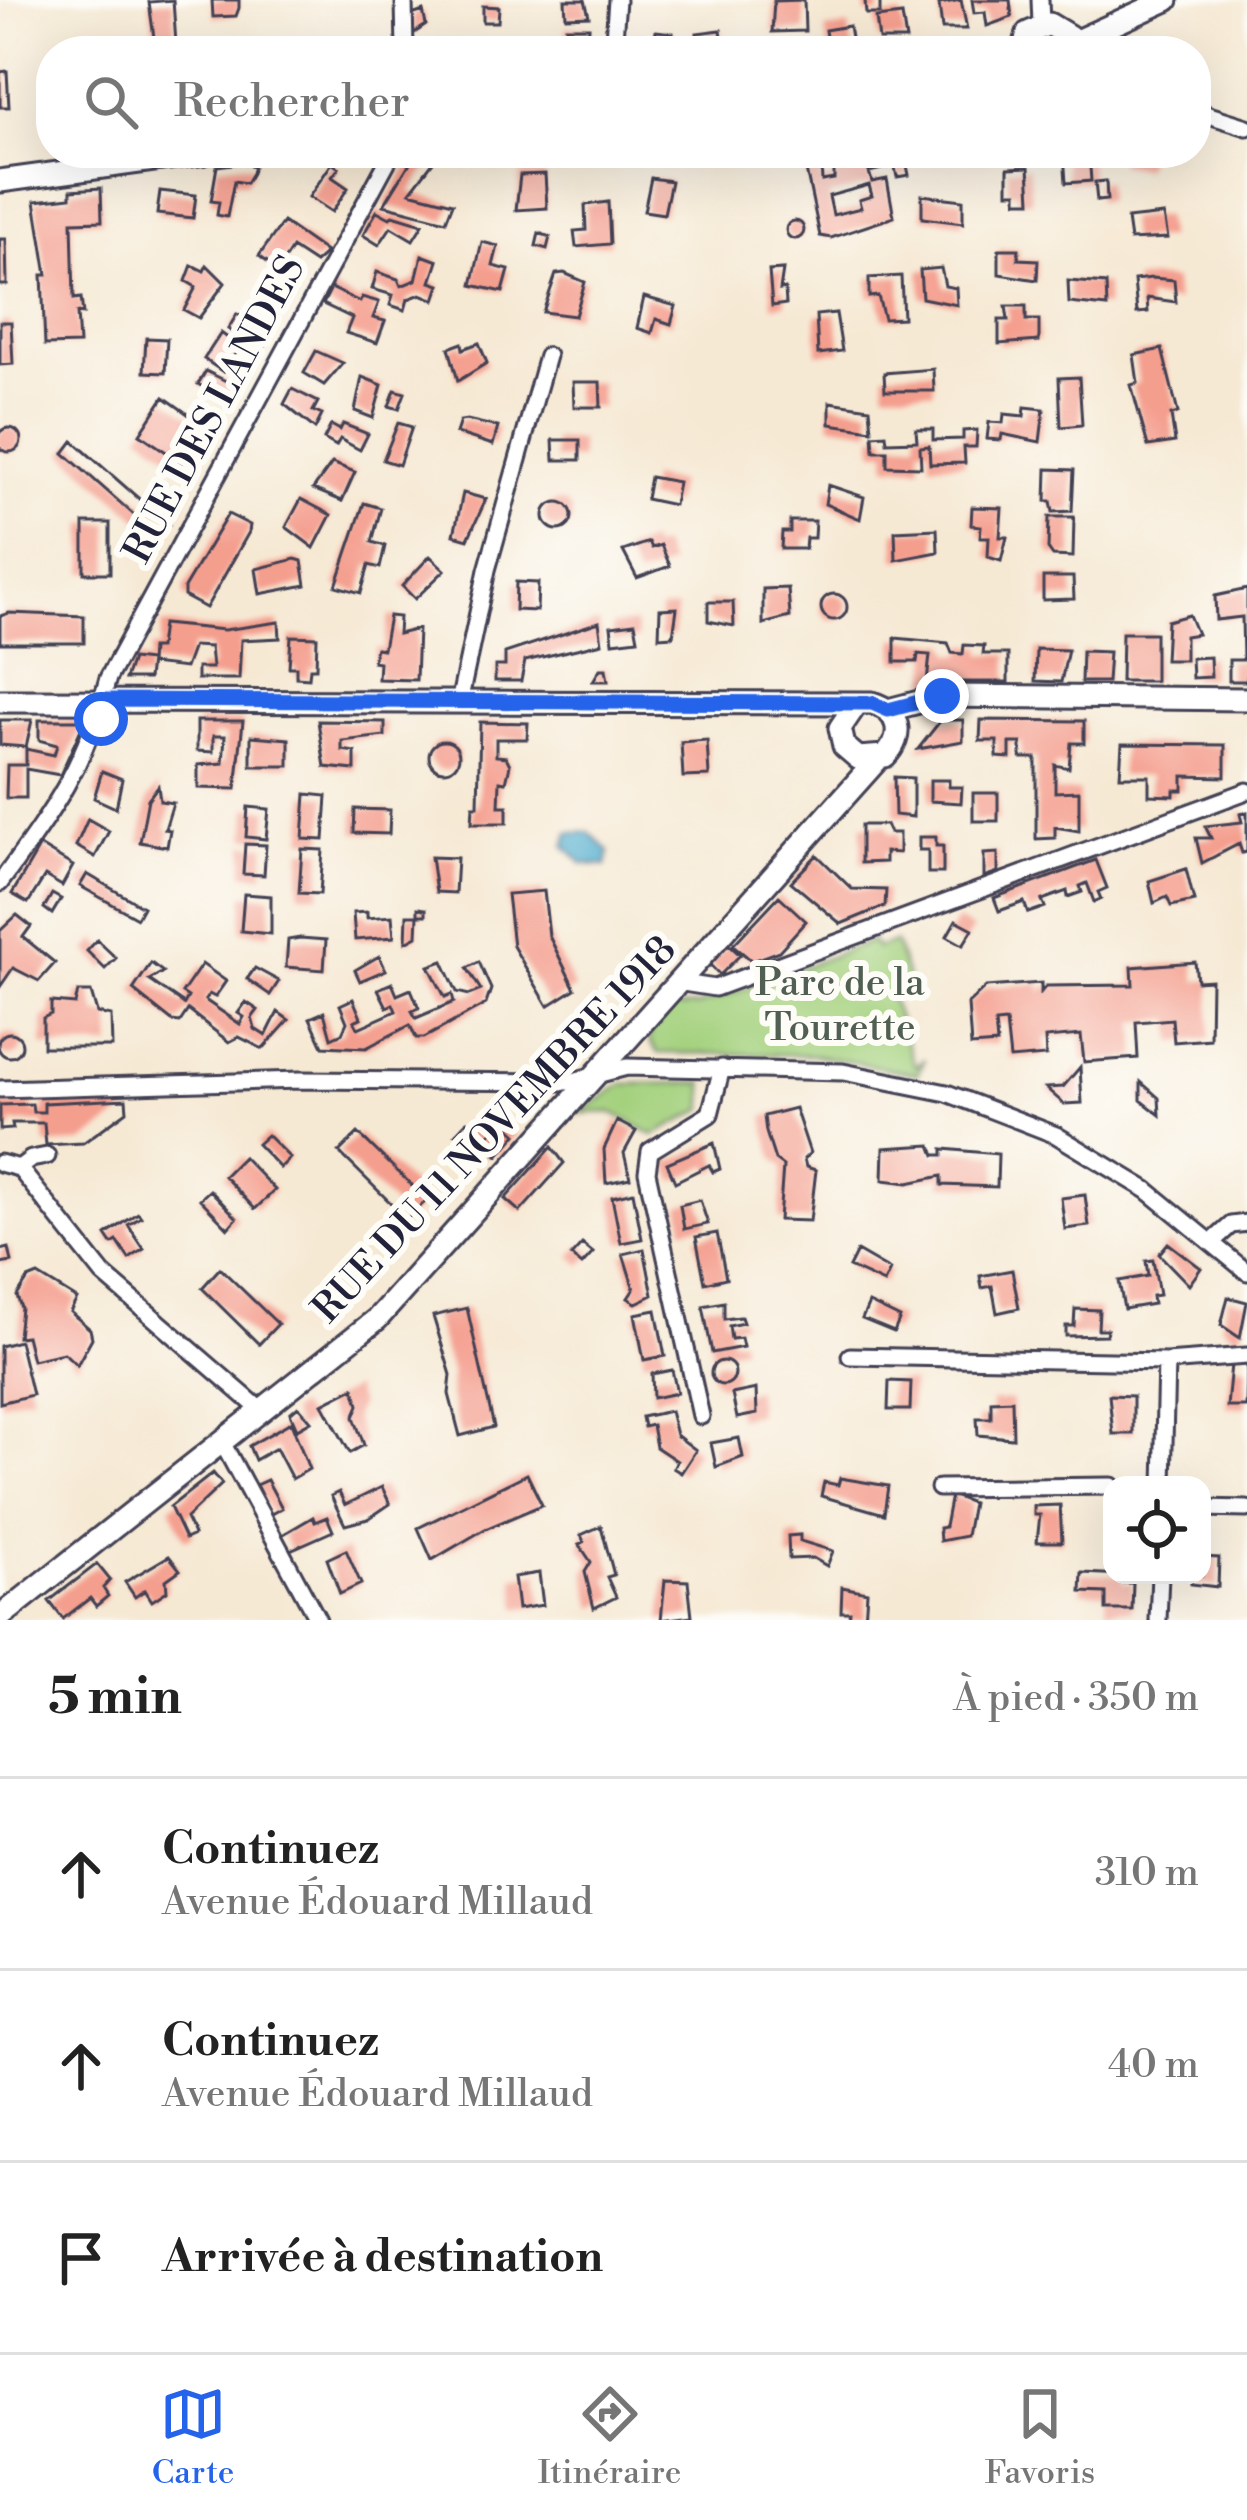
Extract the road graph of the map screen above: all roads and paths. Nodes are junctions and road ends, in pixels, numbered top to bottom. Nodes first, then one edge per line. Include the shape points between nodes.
1 (404, 0) edge
2 (617, 0) edge
3 (1040, 0) edge
4 (1167, 0) edge
5 (1041, 24) junction
6 (405, 36) edge
7 (614, 36) edge
8 (1027, 36) edge
9 (1064, 36) edge
10 (1094, 36) edge
11 (1211, 116) edge
12 (1247, 128) edge
13 (95, 168) edge
14 (384, 168) edge
15 (0, 181) edge
16 (547, 356) dead end
17 (942, 696) junction
18 (1247, 699) edge
19 (102, 700) junction
20 (0, 701) edge
21 (459, 703) junction
22 (804, 703) junction
23 (855, 706) junction
24 (888, 710) junction
25 (840, 728) junction
26 (898, 737) junction
27 (850, 754) junction
28 (878, 759) junction
29 (1247, 790) edge
30 (848, 799) junction
31 (0, 883) edge
32 (682, 983) junction
33 (722, 1068) junction
34 (600, 1073) junction
35 (0, 1089) edge
36 (47, 1156) dead end
37 (0, 1163) edge
38 (19, 1168) junction
39 (1247, 1223) edge
40 (1212, 1241) junction
41 (1247, 1272) edge
42 (850, 1356) dead end
43 (1247, 1356) edge
44 (1166, 1362) junction
45 (263, 1412) junction
46 (701, 1416) dead end
47 (223, 1444) junction
48 (1162, 1476) edge
49 (1103, 1486) edge
50 (940, 1487) dead end
51 (1211, 1508) edge
52 (1247, 1509) edge
53 (1160, 1584) edge
54 (0, 1617) edge
55 (318, 1620) edge
56 (1158, 1620) edge

1 - 6 street
2 - 7 street
3 - 5 street
4 - 10 main road
5 - 8 main road
5 - 9 main road
11 - 12 street
13 - 15 main road
14 - 19 street, RUE DES LANDES
16 - 21 street
17 - 18 main road
17 - 24 main road
17 - 26 main road
19 - 20 main road
19 - 21 main road
19 - 31 street, RUE DES LANDES via 101,719 61,800
21 - 22 main road
22 - 23 main road
22 - 25 main road
23 - 24 main road
23 - 25 main road
24 - 26 main road
25 - 27 main road
26 - 28 main road
27 - 28 main road
27 - 30 main road
28 - 30 main road, RUE DU 11 NOVEMBRE 1918
29 - 32 street via 715,988
30 - 32 main road, RUE DU 11 NOVEMBRE 1918
32 - 34 main road, RUE DU 11 NOVEMBRE 1918
33 - 34 street
33 - 40 street via 843,1072 992,1106 1112,1166
33 - 46 street via 710,1114 650,1150 647,1172
34 - 35 street via 569,1082
34 - 45 main road, RUE DU 11 NOVEMBRE 1918 via 377,1318
36 - 38 street
37 - 38 street
38 - 45 street via 103,1274
39 - 40 street
40 - 41 street
42 - 44 street
43 - 44 street
44 - 48 street
45 - 47 main road, RUE DU 11 NOVEMBRE 1918
47 - 54 main road, RUE DU 11 NOVEMBRE 1918
47 - 55 street
49 - 50 street
51 - 52 street
53 - 56 street

